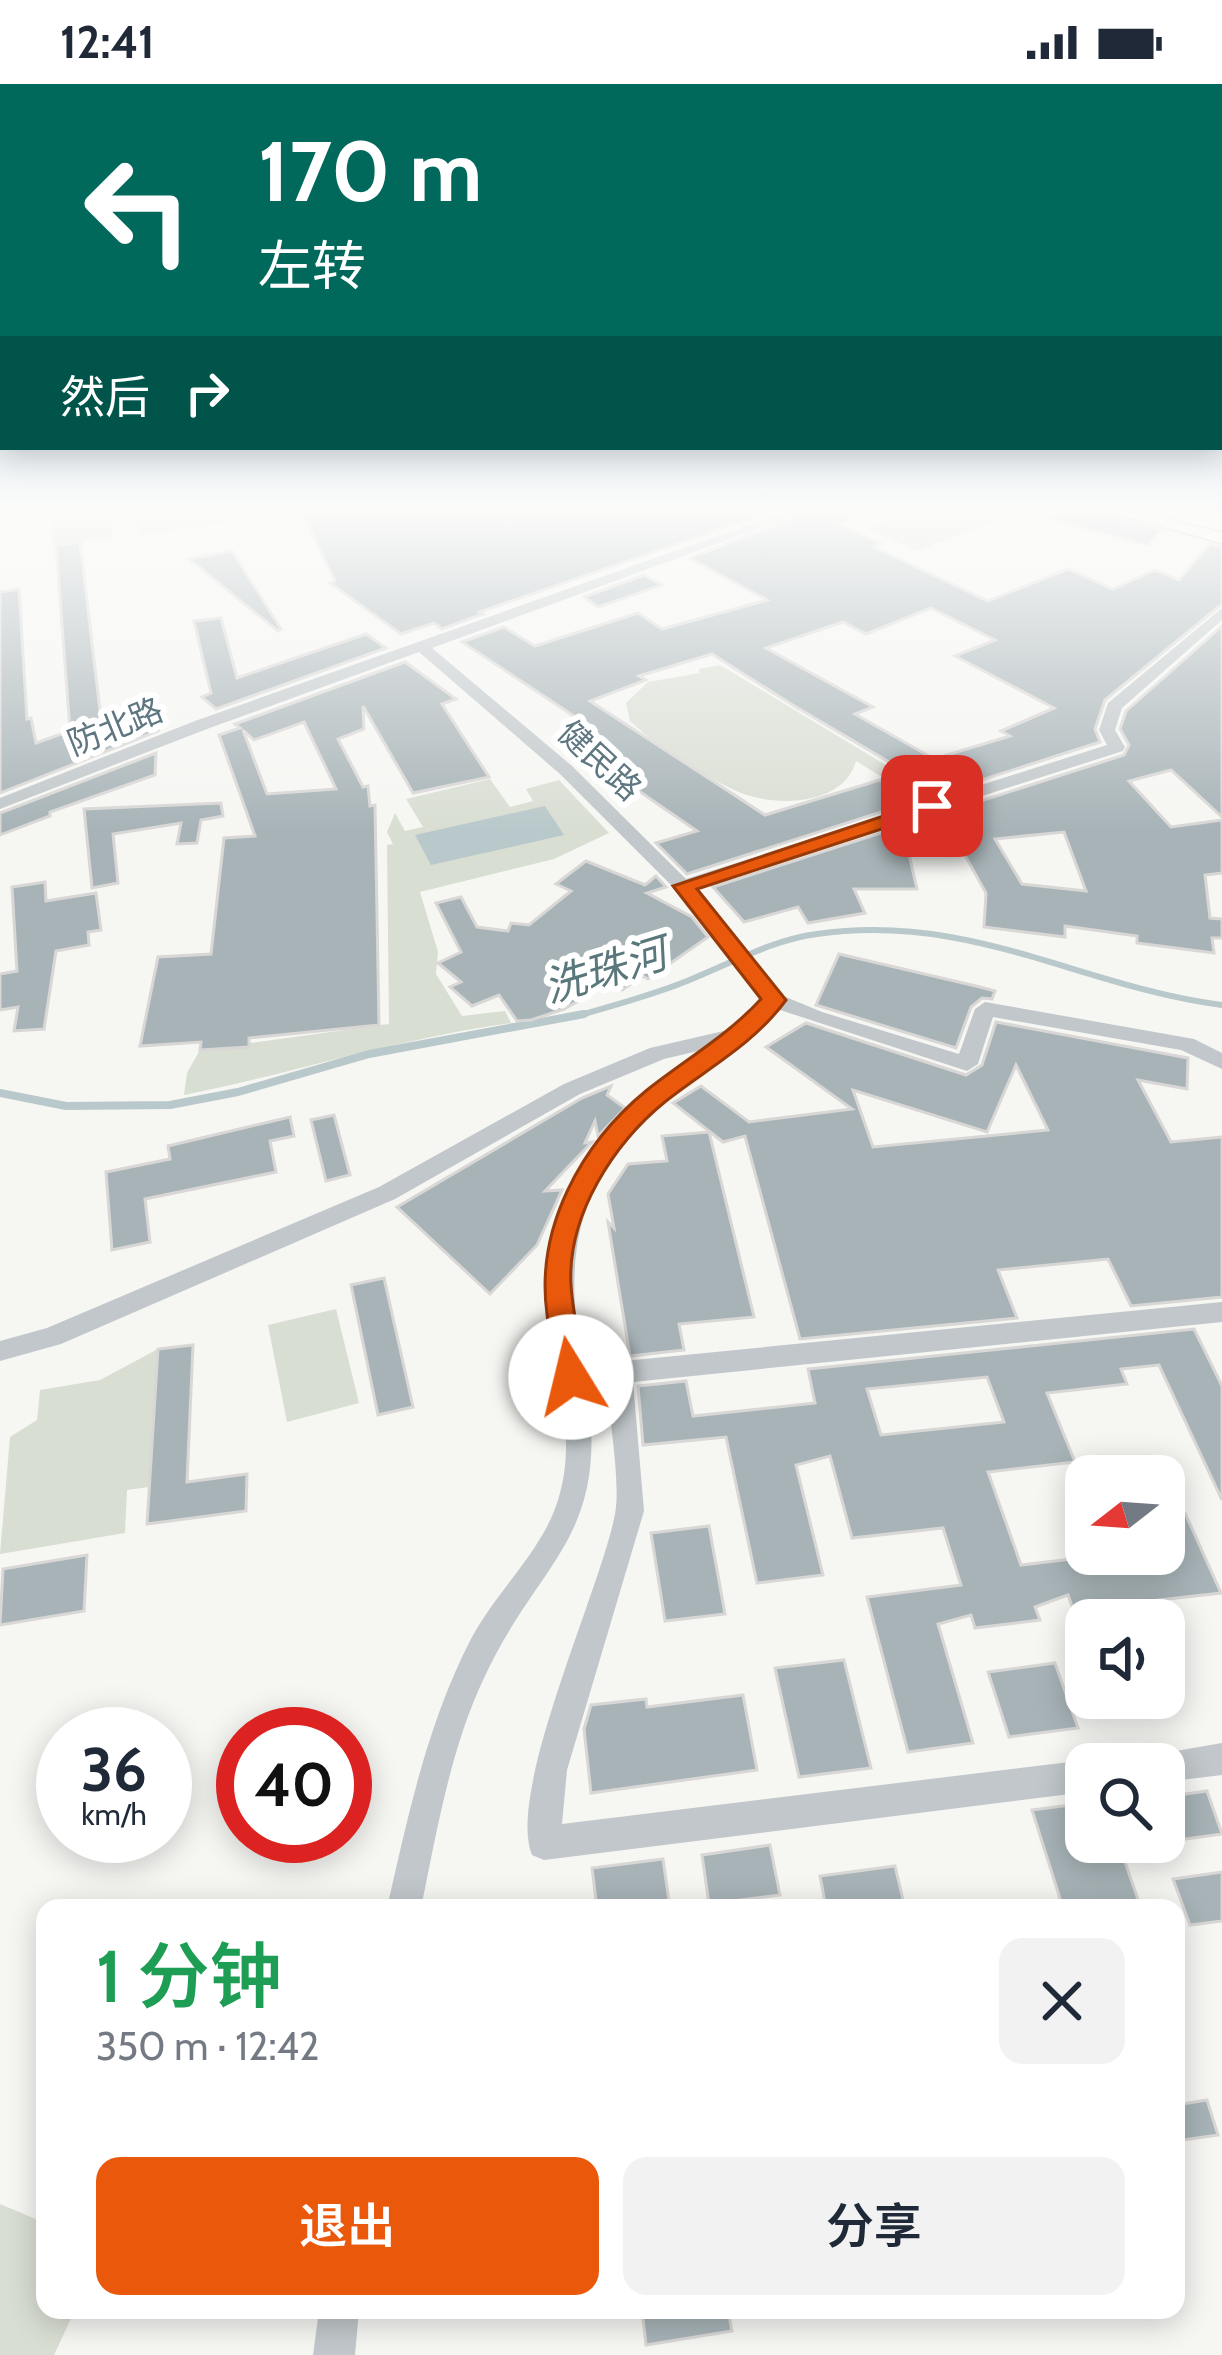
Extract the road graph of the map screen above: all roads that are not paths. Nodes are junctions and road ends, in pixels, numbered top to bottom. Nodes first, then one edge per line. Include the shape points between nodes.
1 (500, 619) edge
2 (1214, 619) edge
3 (422, 647) junction
4 (0, 804) edge
5 (683, 886) junction
6 (767, 991) junction
7 (743, 1034) junction
8 (1222, 1062) edge
9 (1222, 1312) edge
10 (0, 1351) edge
11 (619, 1372) junction
12 (571, 1377) junction
13 (1222, 1759) edge
14 (1185, 1763) edge
15 (1065, 1779) edge
16 (406, 1899) edge
17 (339, 2319) edge
18 (334, 2355) edge

1 - 3 street, 防北路
2 - 5 street via 1114,706 1107,730 1118,747
3 - 4 street, 防北路
3 - 5 street, 健民路 via 566,770
5 - 6 street, 健民路
6 - 7 street
6 - 8 street via 815,1017 967,1064 985,1009 1186,1044
7 - 10 street via 658,1053 572,1089 387,1193
7 - 12 street via 654,1098 607,1145 584,1183 556,1282
9 - 11 street
11 - 12 street
11 - 15 street via 630,1511 551,1770 544,1843
12 - 16 street via 580,1453 573,1498 454,1709
13 - 14 street
17 - 18 street

